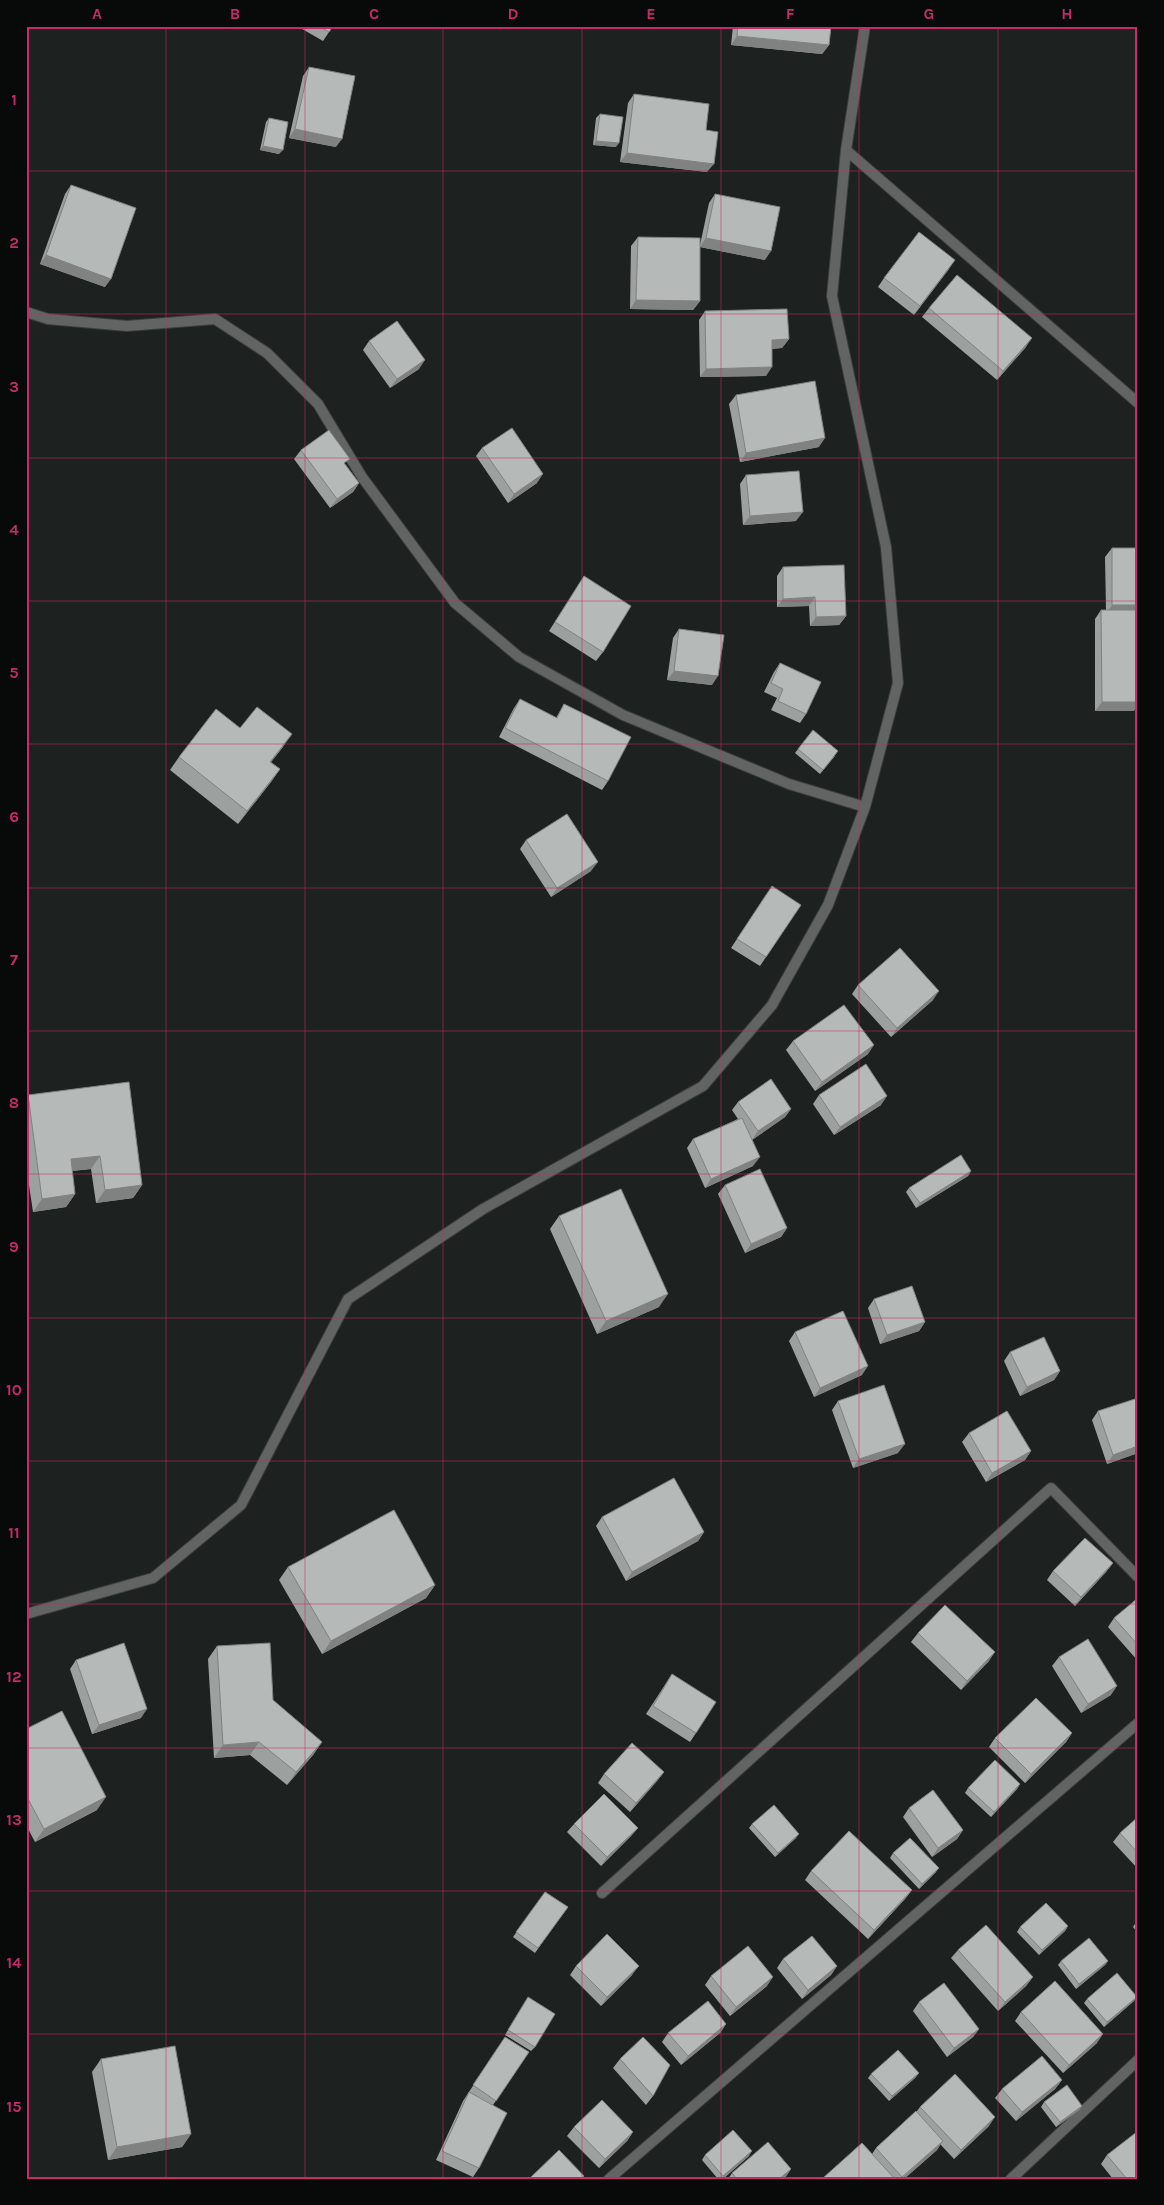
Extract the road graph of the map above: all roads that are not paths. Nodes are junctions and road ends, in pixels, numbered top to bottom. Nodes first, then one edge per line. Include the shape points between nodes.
1 (865, 26) edge
2 (846, 150) junction
3 (26, 312) edge
4 (1138, 403) edge
5 (865, 807) junction
6 (1138, 1577) edge
7 (26, 1614) edge
8 (1138, 1723) edge
9 (602, 1893) dead end
10 (1138, 2060) edge
11 (609, 2179) edge
12 (1011, 2179) edge

1 - 2 street
2 - 4 street
2 - 5 street via 832,296 886,547 898,683
3 - 5 street via 48,319 127,326 216,319 267,353 318,404 362,477 455,603 519,657 623,716 789,784
5 - 7 street via 828,905 772,1005 703,1086 483,1209 348,1299 241,1505 153,1578
6 - 9 street via 1051,1488
8 - 11 street
10 - 12 street

